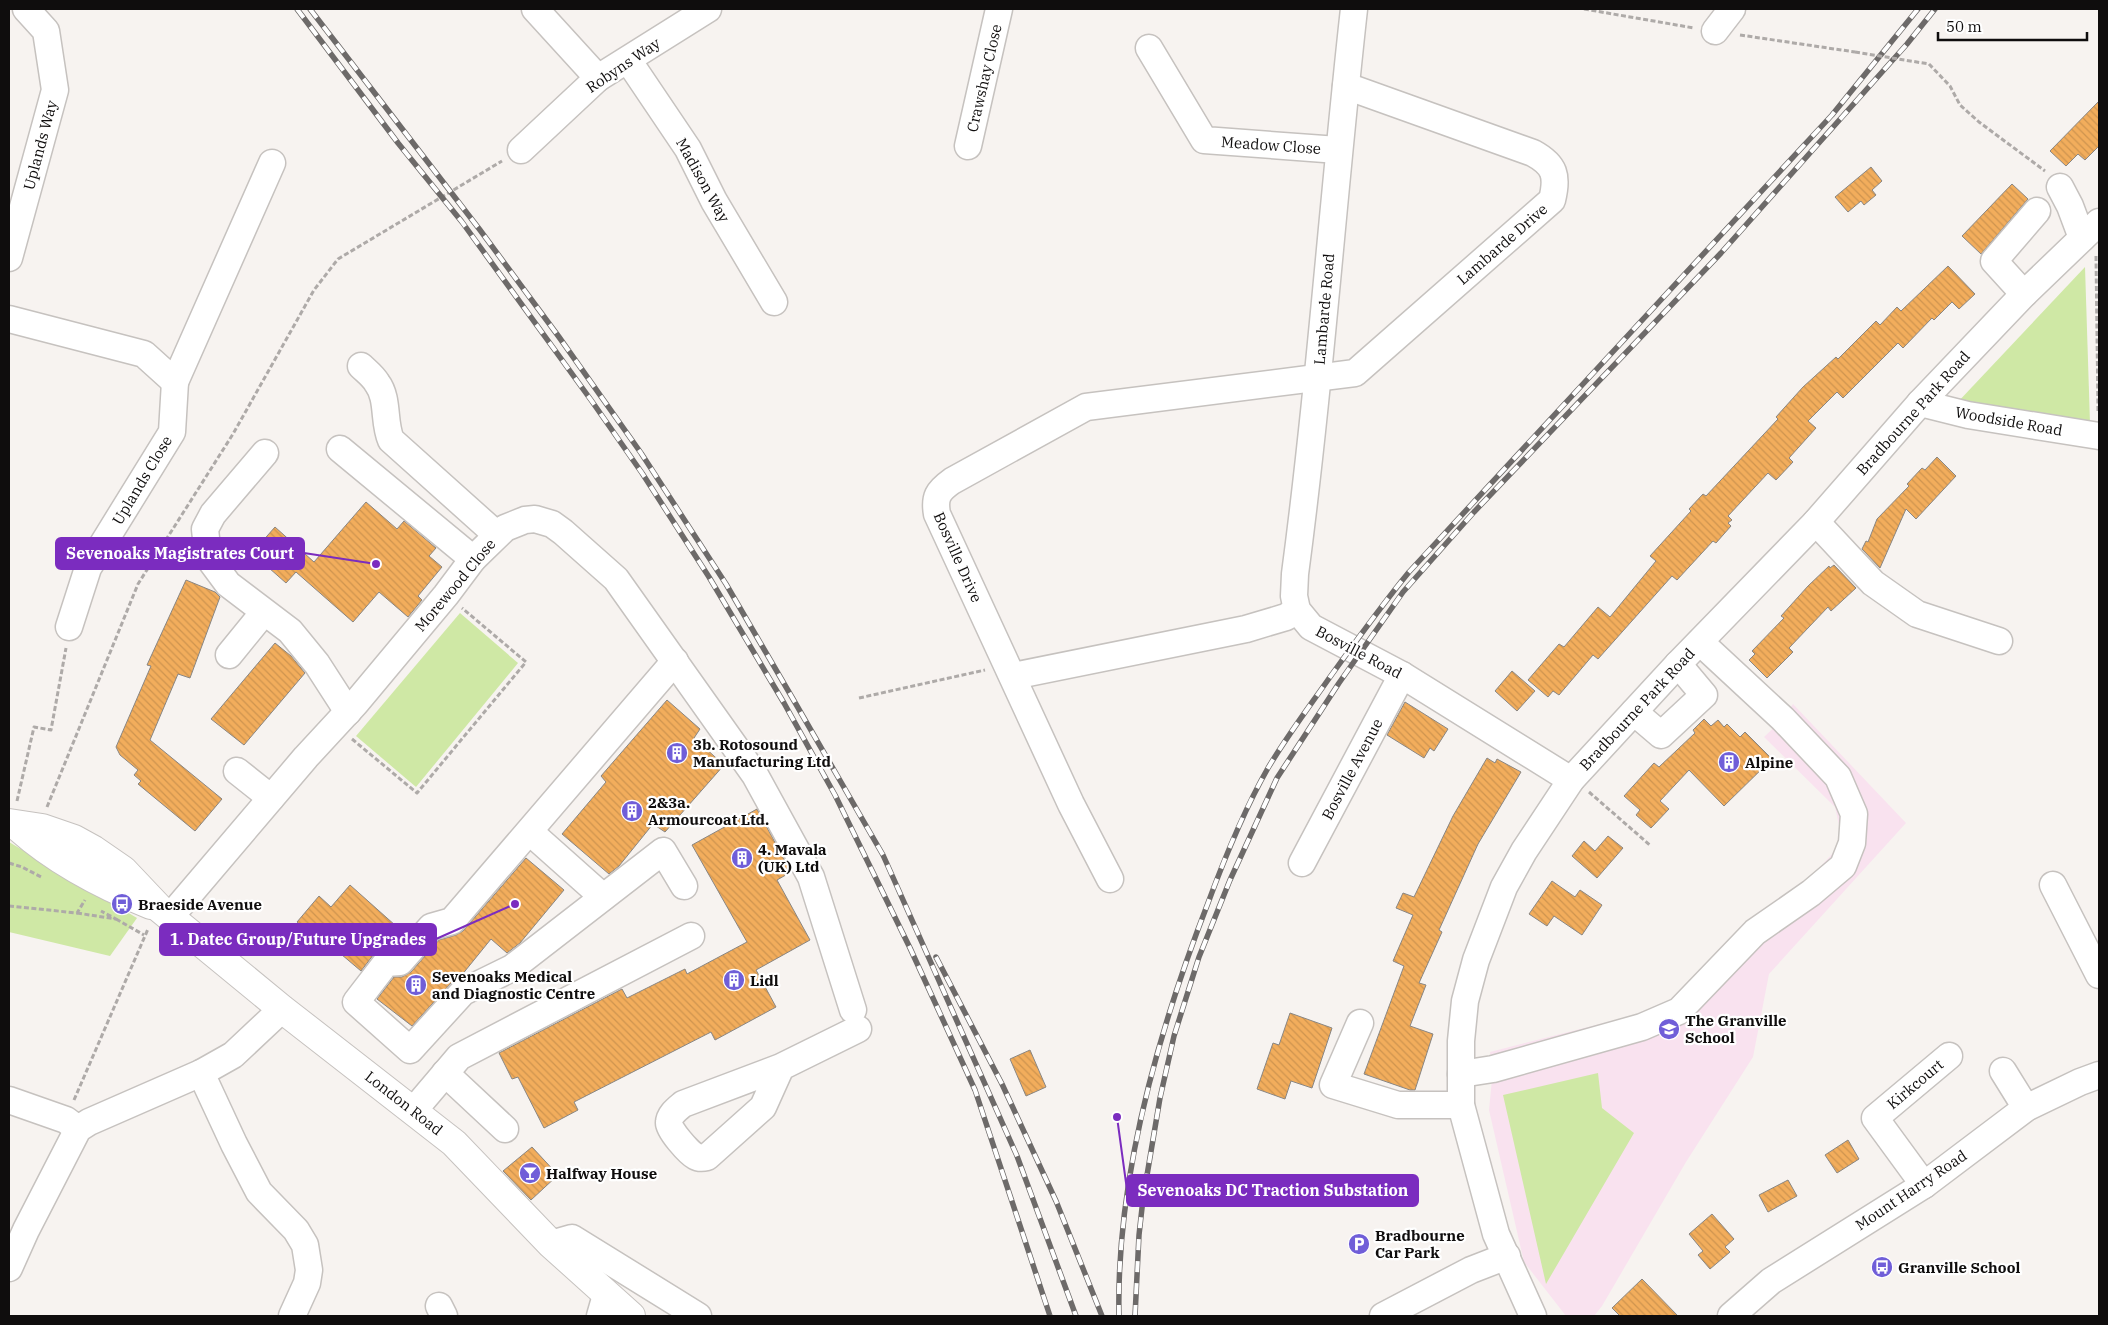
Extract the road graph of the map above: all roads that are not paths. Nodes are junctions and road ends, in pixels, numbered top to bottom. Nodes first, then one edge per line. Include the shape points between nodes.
1 (26, 9) edge
2 (535, 9) edge
3 (708, 9) edge
4 (999, 9) edge
5 (1354, 9) edge
6 (1732, 9) edge
7 (1715, 32) road end
8 (1148, 48) dead end
9 (628, 60) junction
10 (598, 78) junction
11 (1346, 86) junction
12 (968, 146) dead end
13 (521, 150) dead end
14 (1338, 150) junction
15 (272, 163) dead end
16 (2060, 187) road end
17 (2037, 211) dead end
18 (2092, 229) edge
19 (9, 258) edge
20 (2024, 294) junction
21 (774, 302) dead end
22 (9, 319) edge
23 (361, 366) dead end
24 (1318, 377) junction
25 (175, 382) junction
26 (1920, 403) junction
27 (2099, 436) edge
28 (340, 450) dead end
29 (265, 453) dead end
30 (1816, 522) junction
31 (497, 535) junction
32 (472, 559) junction
33 (1297, 610) junction
34 (264, 612) junction
35 (70, 627) road end
36 (1999, 641) dead end
37 (1700, 642) junction
38 (229, 655) dead end
39 (675, 661) junction
40 (1678, 664) junction
41 (1010, 671) junction
42 (1402, 675) junction
43 (1634, 712) junction
44 (342, 718) junction
45 (237, 771) dead end
46 (1571, 780) junction
47 (271, 798) junction
48 (12, 824) edge
49 (530, 832) junction
50 (1302, 863) dead end
51 (1110, 879) dead end
52 (2053, 885) dead end
53 (684, 886) dead end
54 (604, 897) junction
55 (163, 912) junction
56 (691, 936) dead end
57 (2099, 975) edge
58 (282, 1009) junction
59 (1360, 1023) dead end
60 (1949, 1056) dead end
61 (781, 1067) dead end
62 (2003, 1071) dead end
63 (201, 1073) junction
64 (445, 1073) junction
65 (1461, 1074) junction
66 (2099, 1075) edge
67 (9, 1100) edge
68 (1461, 1105) junction
69 (2026, 1108) junction
70 (414, 1110) junction
71 (72, 1124) junction
72 (505, 1129) dead end
73 (1924, 1184) junction
74 (551, 1244) junction
75 (1507, 1256) junction
76 (9, 1268) edge
77 (603, 1305) edge
78 (292, 1316) edge
79 (631, 1316) edge
80 (698, 1316) edge
81 (1383, 1316) edge
82 (1533, 1316) edge
83 (1731, 1316) edge

1 - 19 street, Uplands Way via 46,31 55,90
2 - 10 street
3 - 9 street, Robyns Way
4 - 12 street, Crawshay Close
5 - 11 street, Lambarde Road
6 - 7 street
8 - 14 street, Meadow Close via 1204,140
9 - 10 street, Robyns Way
9 - 21 street, Madison Way via 688,149 714,201
10 - 13 street, Robyns Way
11 - 14 street, Lambarde Road
11 - 24 street, Lambarde Drive via 1533,153 1552,168 1556,186 1552,200 1356,373
14 - 24 street, Lambarde Road
15 - 25 street, Uplands Close
16 - 18 street via 2070,206
17 - 20 street via 1994,260
18 - 20 street, Bradbourne Park Road
20 - 26 street, Bradbourne Park Road
22 - 25 street via 144,354
23 - 31 street via 378,383 391,440
24 - 33 street, Lambarde Road via 1295,574
24 - 41 street, Bosville Drive via 1086,407 941,489 936,496 937,514
25 - 35 street, Uplands Close via 172,432 88,568
26 - 27 street, Woodside Road via 1968,415
26 - 30 street, Bradbourne Park Road
28 - 32 street
29 - 34 street via 213,514 206,529 208,557 228,584
30 - 36 street via 1873,583 1917,614
30 - 37 street, Bradbourne Park Road
31 - 32 street, Morewood Close
31 - 39 street, Morewood Close via 504,528 524,520 544,521 564,532 616,580
32 - 44 street, Morewood Close via 446,595
33 - 41 street via 1286,617 1246,629
33 - 42 street, Bosville Road via 1311,627
34 - 38 street
34 - 44 street via 290,631 317,664
37 - 40 street, Bradbourne Park Road
37 - 65 street via 1783,719 1838,777 1854,814 1852,843 1843,866 1811,893 1754,932 1679,1011 1642,1027 1493,1069
39 - 49 street
39 - 61 street, Morewood Close via 756,775 792,839 810,877 856,1020
40 - 43 street, Bradbourne Park Road
40 - 43 street via 1704,695 1662,735
41 - 51 street, Bosville Drive via 1071,804
42 - 46 street, Bosville Road
42 - 50 street, Bosville Avenue
43 - 46 street, Bradbourne Park Road
44 - 47 street, Morewood Close
45 - 47 street
46 - 65 street, Bradbourne Park Road via 1524,851 1489,923 1465,1001
47 - 55 street, Morewood Close
48 - 55 main road, London Road via 42,828 94,850 124,870
49 - 54 street
49 - 54 street via 452,921 430,927 400,962 386,963 356,1002 410,1050 462,992 512,968
52 - 57 street
53 - 54 street via 663,850
55 - 58 main road, London Road
56 - 64 street via 459,1057
58 - 63 street via 233,1055
58 - 70 main road, London Road
59 - 68 street via 1333,1085 1398,1105
60 - 73 street, Kirkcourt via 1875,1118
62 - 69 street
63 - 71 street via 89,1122
63 - 78 street via 256,1187 296,1230 305,1245 309,1264 307,1283
64 - 70 street
64 - 72 street
65 - 68 street, Bradbourne Park Road
66 - 69 street, Mount Harry Road
67 - 71 street
68 - 75 street, Bradbourne Park Road via 1496,1234
69 - 73 street, Mount Harry Road
70 - 74 main road, London Road via 454,1143
71 - 76 street
73 - 83 street, Mount Harry Road via 1771,1281
74 - 77 main road, London Road
74 - 80 street via 572,1238
75 - 81 street via 1471,1270
75 - 82 street, Bradbourne Park Road
77 - 79 main road, London Road

